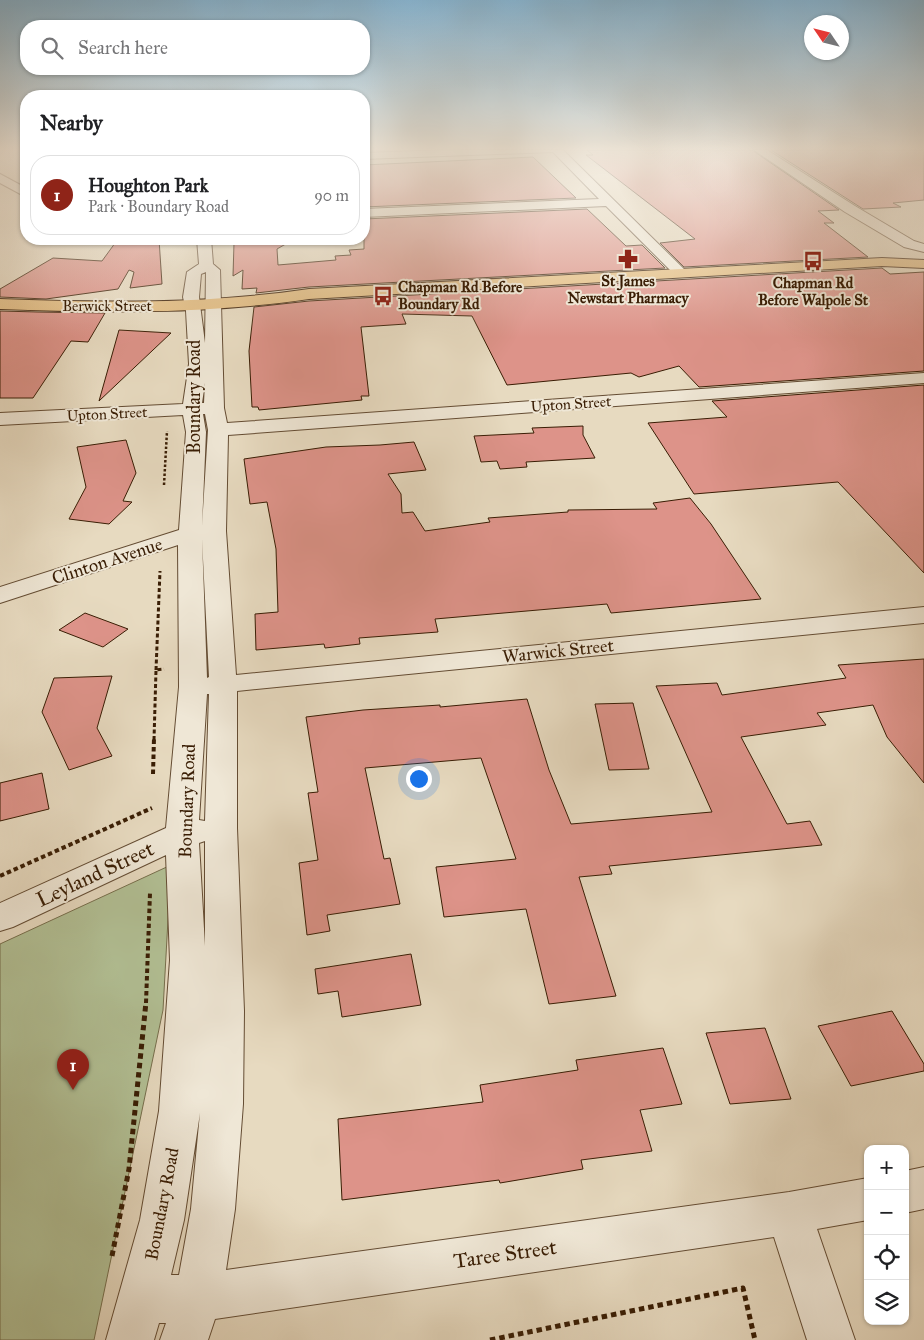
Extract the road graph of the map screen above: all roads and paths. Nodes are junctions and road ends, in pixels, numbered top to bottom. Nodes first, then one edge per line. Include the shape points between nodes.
1 (394, 213) edge
2 (620, 213) edge
3 (856, 213) edge
4 (370, 214) edge
5 (204, 245) edge
6 (920, 254) edge
7 (206, 266) junction
8 (681, 273) junction
9 (0, 296) edge
10 (213, 299) junction
11 (191, 301) junction
12 (0, 304) edge
13 (924, 378) edge
14 (214, 408) junction
15 (192, 409) junction
16 (0, 419) edge
17 (218, 430) junction
18 (214, 531) junction
19 (190, 534) junction
20 (0, 596) edge
21 (924, 615) edge
22 (203, 679) junction
23 (153, 779) dead end
24 (152, 798) dead end
25 (152, 808) junction
26 (221, 828) junction
27 (166, 841) junction
28 (0, 876) edge
29 (0, 918) edge
30 (924, 1188) edge
31 (909, 1191) edge
32 (864, 1199) edge
33 (789, 1213) junction
34 (110, 1265) dead end
35 (198, 1298) junction
36 (136, 1320) edge
37 (184, 1340) edge
38 (490, 1340) edge
39 (755, 1340) edge
40 (831, 1340) edge

1 - 4 street
2 - 8 street
3 - 6 street
5 - 7 street, Boundary Road
6 - 8 main road, Berwick Street via 882,262
7 - 10 street, Boundary Road via 213,270
7 - 11 street, Boundary Road via 194,272
8 - 10 main road, Berwick Street via 284,298
9 - 11 main road, Berwick Street
10 - 11 main road, Berwick Street
10 - 14 street, Boundary Road
11 - 12 main road, Berwick Street via 85,307
11 - 15 street, Boundary Road via 198,364
13 - 17 street, Upton Street
14 - 15 street, Upton Street
14 - 17 street, Boundary Road
15 - 16 street, Upton Street
15 - 19 street, Boundary Road via 196,432
17 - 18 street, Boundary Road
18 - 19 street, Clinton Avenue
18 - 22 street, Boundary Road
19 - 20 street, Clinton Avenue
19 - 22 street, Boundary Road
21 - 22 street, Warwick Street
22 - 23 path via 156,670
22 - 26 street, Boundary Road
22 - 27 street, Boundary Road
24 - 25 path
25 - 27 path
25 - 28 path
26 - 27 street, Leyland Street
26 - 35 street, Boundary Road via 225,1011 222,1104 213,1209
27 - 29 street, Leyland Street
27 - 34 path via 147,991 130,1169
27 - 36 street, Boundary Road via 188,960 180,1111 162,1220
30 - 31 street
32 - 33 street, Taree Street
33 - 35 street, Taree Street
33 - 40 street
35 - 36 street, Taree Street
35 - 37 street, Boundary Road
38 - 39 path via 743,1288

